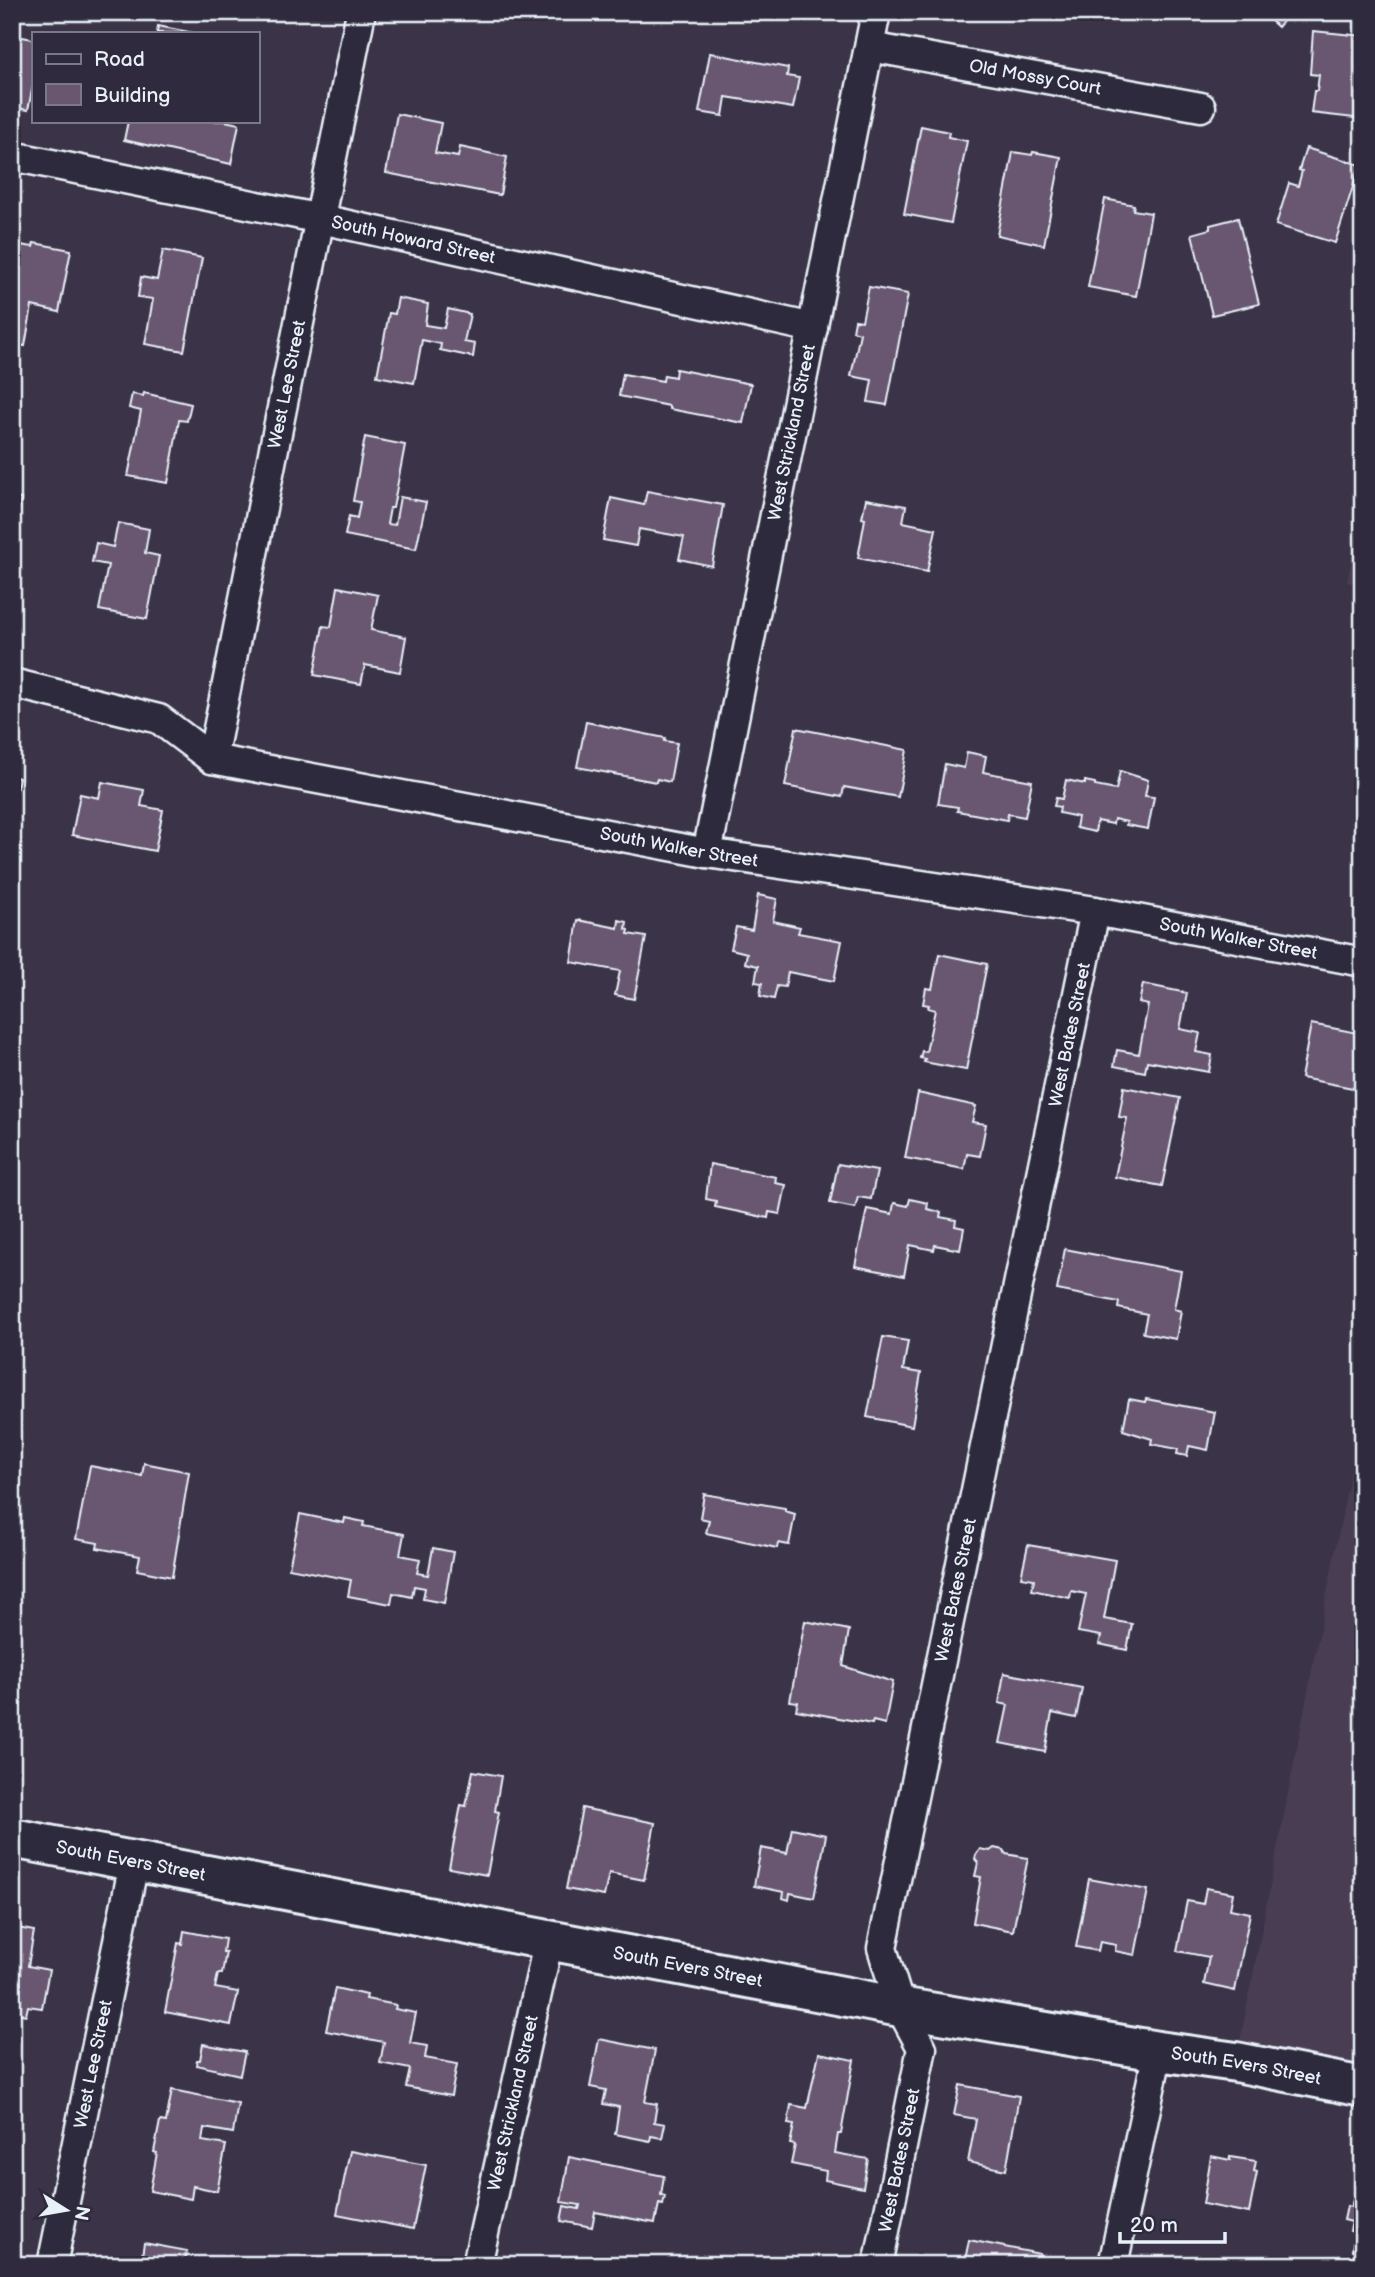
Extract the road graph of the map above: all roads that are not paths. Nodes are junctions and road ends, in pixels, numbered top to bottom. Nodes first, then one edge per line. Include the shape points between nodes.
1 (360, 12) edge
2 (876, 12) edge
3 (870, 47) junction
4 (1201, 107) dead end
5 (12, 156) edge
6 (321, 219) junction
7 (813, 328) junction
8 (12, 683) edge
9 (212, 759) junction
10 (707, 853) junction
11 (1095, 911) junction
12 (1363, 962) edge
13 (12, 1838) edge
14 (134, 1863) junction
15 (548, 1939) junction
16 (900, 2007) junction
17 (1158, 2051) junction
18 (1363, 2087) edge
19 (52, 2265) edge
20 (477, 2265) edge
21 (878, 2265) edge
22 (1112, 2265) edge

1 - 6 street, West Lee Street
2 - 3 street, West Strickland Street
3 - 4 street, Old Mossy Court
3 - 7 street, West Strickland Street
5 - 6 street, South Howard Street
6 - 7 street, South Howard Street
6 - 9 street, West Lee Street
7 - 10 street, West Strickland Street
8 - 9 street, South Walker Street via 159,719
9 - 10 street, South Walker Street
10 - 11 street, South Walker Street
11 - 12 street, South Walker Street
11 - 16 street, West Bates Street via 882,1948
13 - 14 street, South Evers Street
14 - 15 street, South Evers Street
14 - 19 street, West Lee Street
15 - 16 street, South Evers Street
15 - 20 street, West Strickland Street
16 - 17 street, South Evers Street
16 - 21 street, West Bates Street via 922,2048
17 - 18 street, South Evers Street
17 - 22 street

